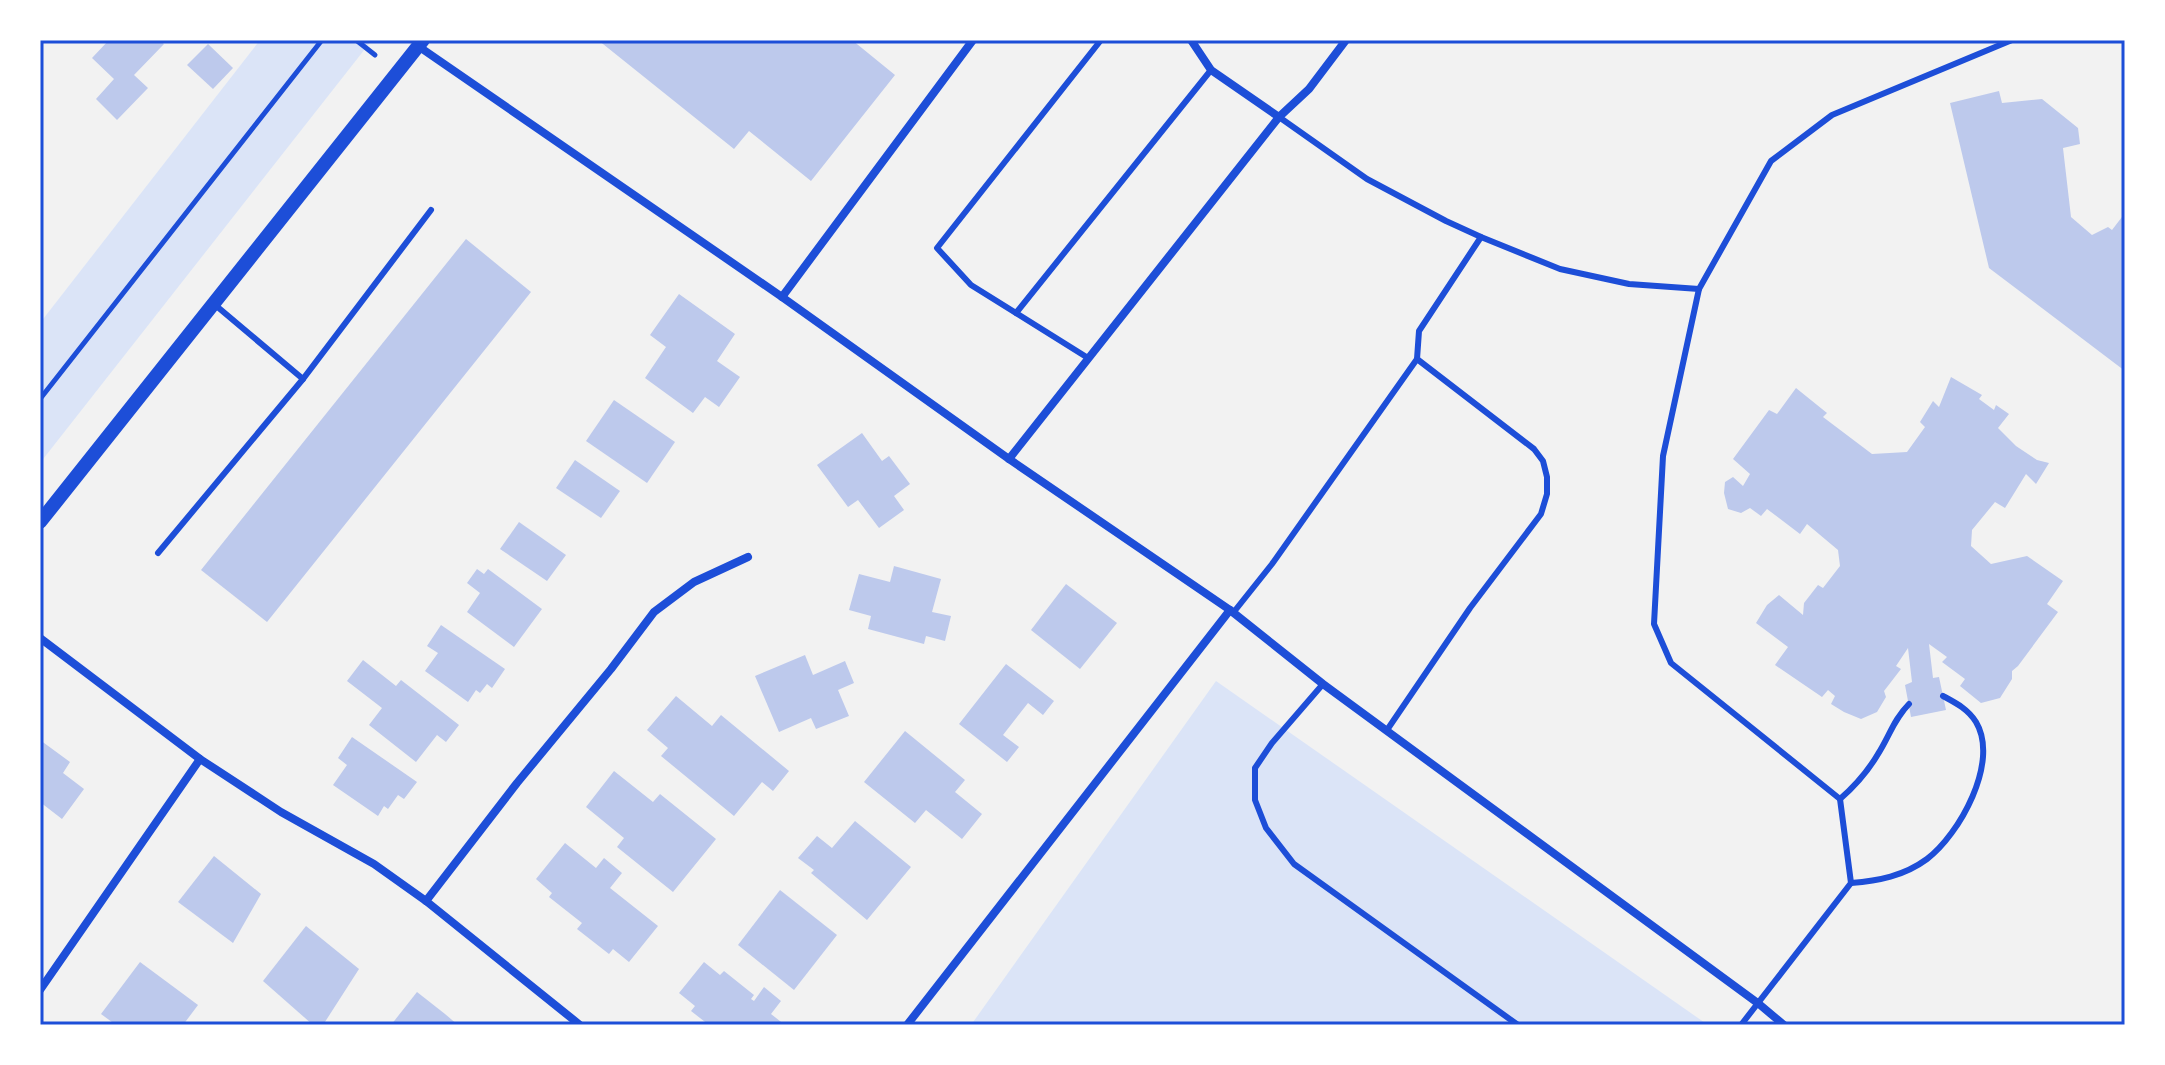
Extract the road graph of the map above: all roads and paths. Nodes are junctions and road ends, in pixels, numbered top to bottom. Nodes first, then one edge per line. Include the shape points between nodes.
1 (322, 40) edge
2 (356, 40) edge
3 (973, 40) edge
4 (1101, 40) edge
5 (1191, 40) edge
6 (1332, 40) edge
7 (2012, 40) edge
8 (421, 43) edge
9 (1343, 44) edge
10 (375, 55) dead end
11 (1211, 70) junction
12 (1279, 117) junction
13 (431, 210) dead end
14 (1481, 237) junction
15 (1699, 289) junction
16 (782, 297) junction
17 (214, 304) junction
18 (1016, 313) junction
19 (1088, 358) junction
20 (1417, 359) junction
21 (303, 379) junction
22 (40, 399) edge
23 (1009, 459) junction
24 (40, 522) edge
25 (158, 553) dead end
26 (748, 557) dead end
27 (1232, 612) junction
28 (40, 638) edge
29 (1323, 684) junction
30 (1943, 696) dead end
31 (1909, 704) dead end
32 (1387, 730) junction
33 (200, 759) junction
34 (1840, 799) junction
35 (1851, 883) junction
36 (426, 901) junction
37 (40, 990) edge
38 (1759, 1004) junction
39 (580, 1025) edge
40 (907, 1025) edge
41 (1518, 1025) edge
42 (1741, 1025) edge
43 (1784, 1025) edge

1 - 22 path
2 - 10 path
3 - 16 street
4 - 18 lane via 937,248 971,285
5 - 11 street
6 - 9 lane
7 - 15 lane via 1832,115 1771,161
8 - 16 street
8 - 17 street
9 - 12 street via 1309,89
11 - 12 street
11 - 18 lane
12 - 14 lane via 1367,179
12 - 19 street
13 - 21 lane
14 - 15 lane via 1560,269 1629,284
14 - 20 lane via 1419,331
15 - 34 lane via 1663,456 1654,624 1671,663
16 - 23 street
17 - 21 lane
17 - 24 street
18 - 19 lane
19 - 23 street
20 - 27 lane
20 - 32 lane via 1534,449 1543,461 1547,494 1541,514
21 - 25 lane
23 - 27 street
26 - 36 street via 694,582 654,612
27 - 29 street
27 - 40 street
28 - 33 street
29 - 32 street
29 - 41 lane via 1255,768 1255,800 1266,828 1294,864
30 - 35 lane via 1963,706 1977,723 1983,745 1984,759 1969,805 1957,827 1926,859 1901,874
31 - 34 lane via 1855,787
32 - 38 street
33 - 36 street
33 - 37 street
34 - 35 lane
35 - 38 lane
36 - 39 street
38 - 42 lane
38 - 43 street

